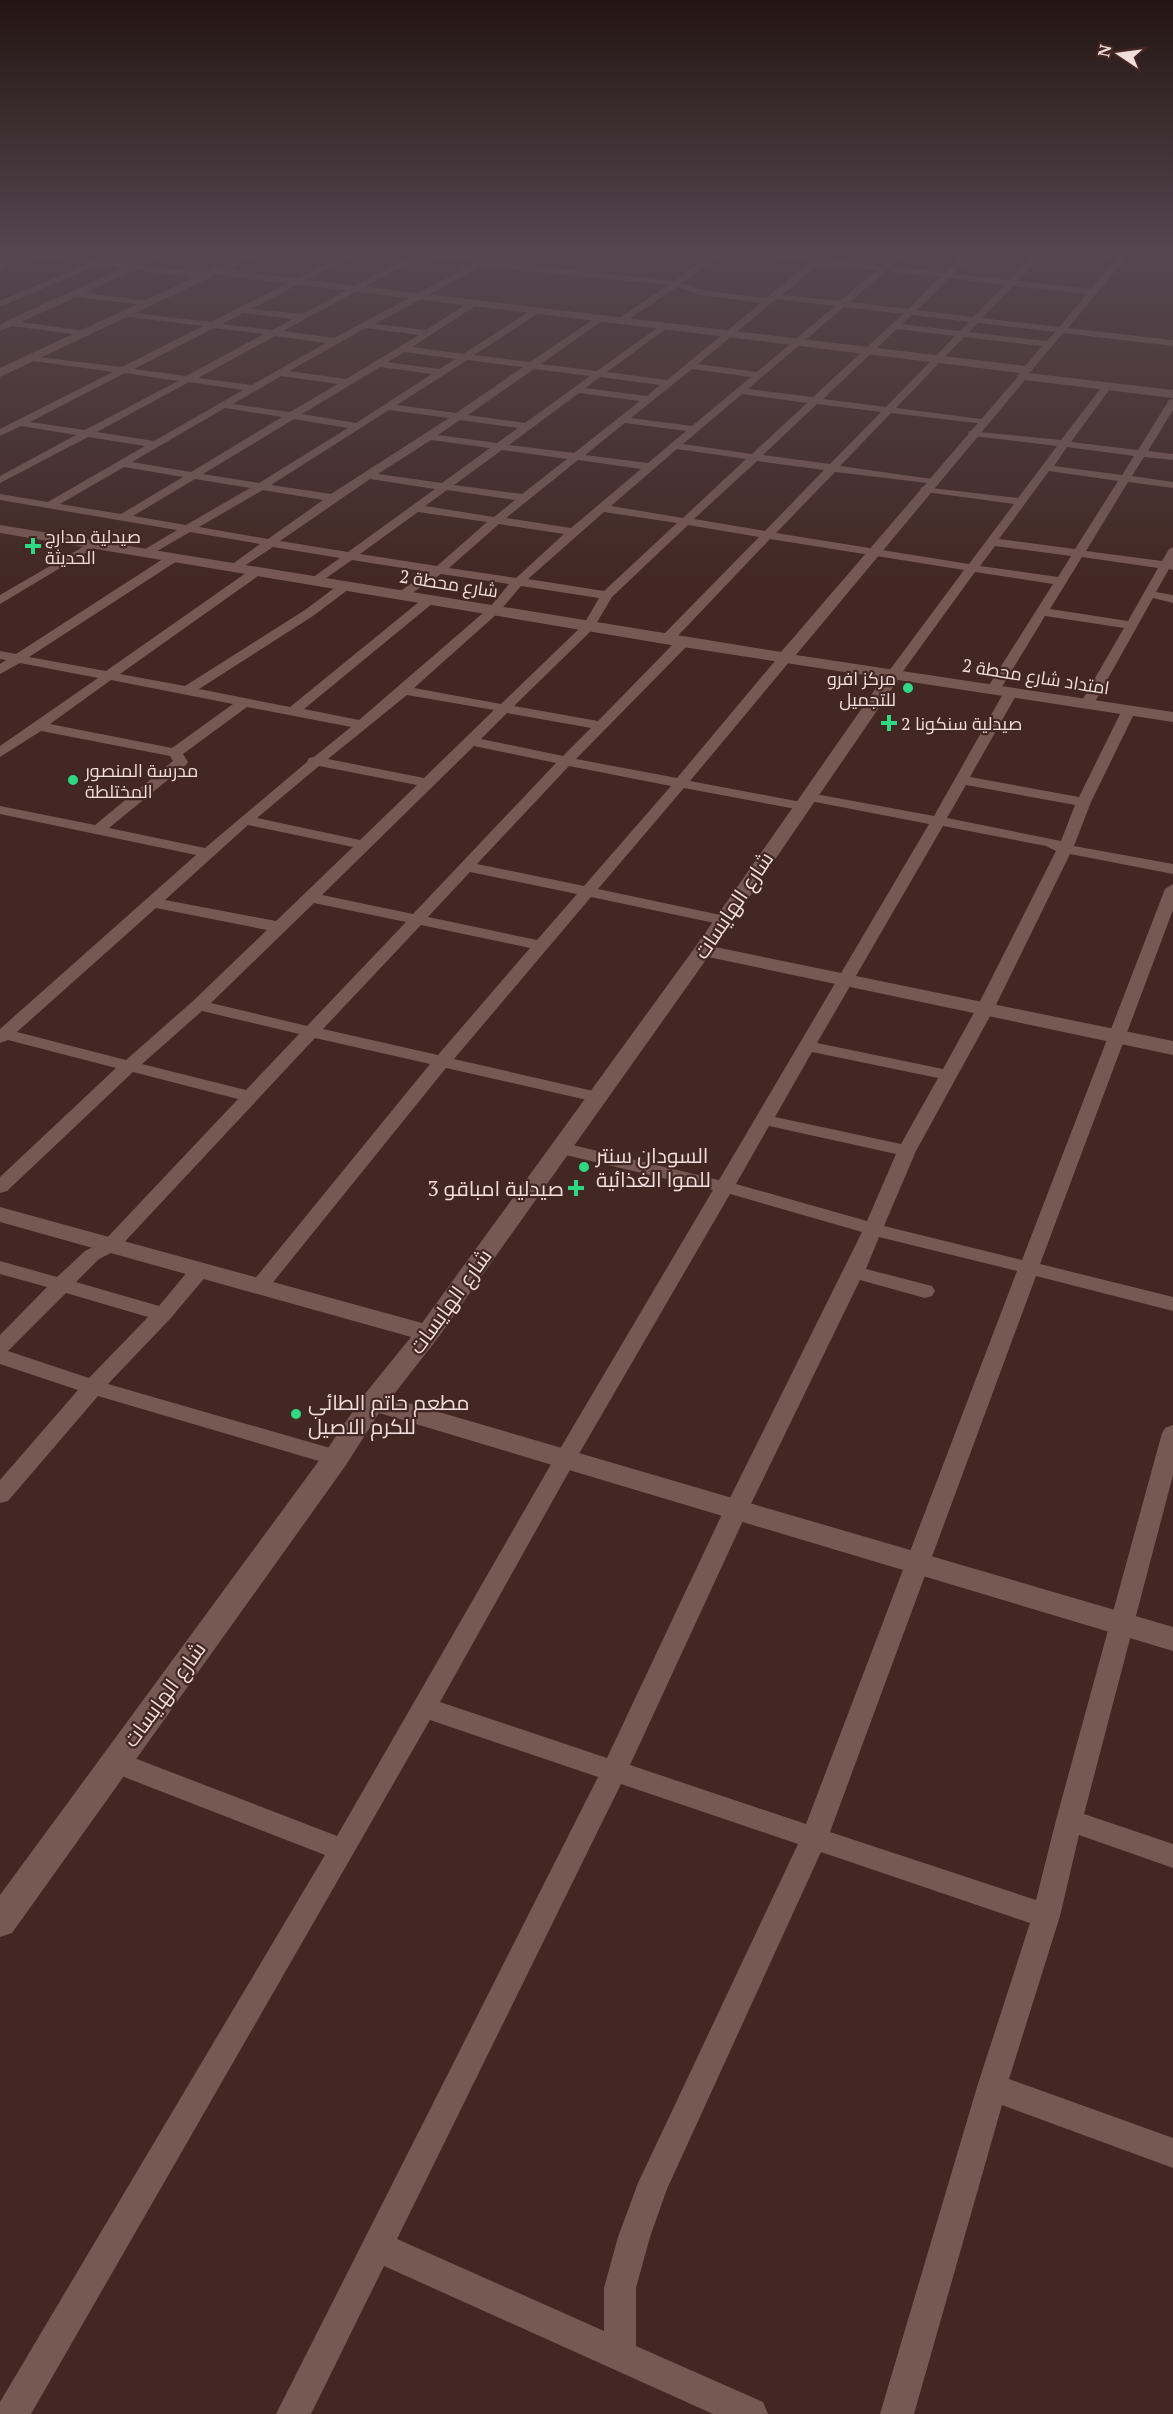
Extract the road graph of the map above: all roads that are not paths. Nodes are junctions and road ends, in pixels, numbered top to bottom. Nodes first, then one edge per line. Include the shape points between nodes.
1 (21, 364) edge
2 (71, 364) edge
3 (134, 364) edge
4 (216, 364) edge
5 (295, 364) edge
6 (377, 364) joint
7 (453, 364) edge
8 (521, 364) edge
9 (612, 364) edge
10 (693, 364) edge
11 (773, 364) edge
12 (853, 364) edge
13 (934, 364) edge
14 (968, 364) edge
15 (1033, 364) edge
16 (533, 365) junction
17 (690, 366) junction
18 (120, 371) junction
19 (440, 372) junction
20 (0, 373) edge
21 (279, 373) junction
22 (599, 373) junction
23 (1025, 373) junction
24 (760, 375) junction
25 (186, 380) junction
26 (346, 382) junction
27 (669, 382) junction
28 (1107, 386) junction
29 (254, 388) junction
30 (576, 390) junction
31 (741, 391) junction
32 (1173, 394) edge
33 (649, 399) junction
34 (814, 400) junction
35 (1173, 402) edge
36 (223, 405) junction
37 (388, 408) junction
38 (888, 410) junction
39 (290, 416) junction
40 (457, 417) junction
41 (623, 420) junction
42 (19, 423) junction
43 (358, 426) junction
44 (528, 426) junction
45 (977, 427) junction
46 (696, 429) junction
47 (0, 433) edge
48 (86, 433) junction
49 (429, 437) junction
50 (153, 444) junction
51 (1064, 444) junction
52 (500, 446) junction
53 (676, 446) junction
54 (1141, 453) junction
55 (578, 456) junction
56 (753, 457) junction
57 (1173, 457) edge
58 (124, 464) junction
59 (651, 467) junction
60 (1048, 468) junction
61 (830, 469) junction
62 (192, 475) junction
63 (369, 476) junction
64 (1125, 479) junction
65 (0, 480) edge
66 (1173, 485) edge
67 (929, 486) junction
68 (263, 487) junction
69 (444, 487) junction
70 (0, 497) edge
71 (333, 498) junction
72 (524, 498) junction
73 (1023, 502) junction
74 (50, 505) junction
75 (416, 508) junction
76 (602, 508) junction
77 (122, 518) junction
78 (496, 521) junction
79 (686, 521) junction
80 (188, 530) junction
81 (3, 532) edge
82 (573, 532) junction
83 (769, 534) junction
84 (992, 542) junction
85 (271, 543) junction
86 (93, 544) junction
87 (1173, 551) edge
88 (146, 553) junction
89 (872, 553) junction
90 (1080, 553) junction
91 (349, 556) junction
92 (173, 558) junction
93 (1169, 565) edge
94 (235, 568) junction
95 (440, 569) junction
96 (972, 569) junction
97 (257, 572) junction
98 (316, 581) junction
99 (1061, 581) junction
100 (518, 582) junction
101 (345, 586) junction
102 (1149, 594) junction
103 (607, 595) junction
104 (403, 596) junction
105 (1173, 599) edge
106 (0, 600) edge
107 (429, 600) junction
108 (494, 610) junction
109 (1041, 612) junction
110 (589, 626) junction
111 (1131, 626) junction
112 (675, 640) junction
113 (0, 655) edge
114 (18, 658) junction
115 (785, 658) junction
116 (0, 670) edge
117 (893, 675) junction
118 (110, 676) junction
119 (404, 690) junction
120 (1002, 691) junction
121 (185, 692) junction
122 (243, 703) junction
123 (1087, 704) junction
124 (506, 707) junction
125 (1129, 710) junction
126 (292, 712) junction
127 (1173, 717) edge
128 (359, 724) junction
129 (38, 726) junction
130 (602, 726) junction
131 (470, 741) junction
132 (0, 753) edge
133 (175, 753) junction
134 (314, 761) junction
135 (566, 761) junction
136 (963, 780) junction
137 (426, 783) junction
138 (680, 784) junction
139 (805, 801) junction
140 (1084, 802) junction
141 (0, 810) edge
142 (245, 820) junction
143 (939, 820) junction
144 (98, 830) junction
145 (364, 844) junction
146 (1065, 849) junction
147 (207, 854) junction
148 (467, 867) junction
149 (1173, 869) edge
150 (1173, 889) edge
151 (587, 892) junction
152 (310, 897) junction
153 (152, 902) junction
154 (417, 920) junction
155 (724, 920) junction
156 (279, 927) junction
157 (542, 946) junction
158 (703, 950) junction
159 (845, 981) junction
160 (199, 1005) junction
161 (985, 1009) junction
162 (311, 1033) junction
163 (3, 1036) edge
164 (1115, 1036) junction
165 (808, 1046) junction
166 (1173, 1048) edge
167 (443, 1060) junction
168 (130, 1065) junction
169 (947, 1075) junction
170 (251, 1097) junction
171 (596, 1097) junction
172 (765, 1120) junction
173 (560, 1148) junction
174 (907, 1151) junction
175 (0, 1187) edge
176 (725, 1187) junction
177 (0, 1214) edge
178 (873, 1229) junction
179 (110, 1246) junction
180 (0, 1268) edge
181 (1029, 1268) junction
182 (200, 1270) junction
183 (854, 1272) junction
184 (62, 1285) junction
185 (259, 1286) junction
186 (925, 1291) dead end
187 (1173, 1304) edge
188 (163, 1314) junction
189 (428, 1333) junction
190 (0, 1347) edge
191 (0, 1356) edge
192 (93, 1387) junction
193 (373, 1402) junction
194 (1173, 1433) edge
195 (336, 1458) junction
196 (565, 1459) junction
197 (1169, 1464) edge
198 (0, 1495) edge
199 (736, 1510) junction
200 (916, 1563) junction
201 (1123, 1624) junction
202 (1173, 1639) edge
203 (423, 1707) junction
204 (115, 1762) junction
205 (614, 1771) junction
206 (1069, 1820) junction
207 (814, 1838) junction
208 (343, 1850) junction
209 (1173, 1856) edge
210 (1046, 1916) junction
211 (0, 1922) edge
212 (992, 2087) junction
213 (1173, 2153) edge
214 (375, 2246) junction
215 (620, 2356) junction
216 (12, 2414) edge
217 (293, 2414) edge
218 (751, 2414) edge
219 (897, 2414) edge

1 - 20 main road
2 - 18 street
3 - 18 street
4 - 25 street
5 - 21 street
6 - 19 street
6 - 26 street
7 - 19 street
8 - 16 street
9 - 22 street
10 - 17 street
11 - 24 street
12 - 34 street
13 - 38 street
14 - 23 street
15 - 23 street
16 - 22 street
16 - 40 street
17 - 24 street
17 - 27 street
18 - 25 street
18 - 42 street
19 - 37 street
21 - 26 street
21 - 29 street
22 - 27 street
22 - 30 street
23 - 28 street
23 - 45 street
24 - 31 street
25 - 29 street
25 - 48 street
26 - 39 street
27 - 33 street
28 - 32 street
28 - 51 street
29 - 36 street
30 - 33 street
30 - 44 street
31 - 34 street
31 - 46 street
33 - 41 street
34 - 38 street
34 - 56 street
35 - 54 street
36 - 39 street
36 - 50 street
37 - 40 street
37 - 43 street
38 - 45 street
38 - 61 street
39 - 43 street
39 - 62 street
40 - 44 street
40 - 49 street
41 - 46 street
41 - 55 street
42 - 47 street
42 - 48 street
43 - 68 street
44 - 52 street
45 - 51 street
45 - 67 street
46 - 53 street
48 - 50 street
48 - 65 street
49 - 52 street
49 - 63 street
50 - 58 street
51 - 54 street
51 - 60 street
52 - 55 street
52 - 69 street
53 - 56 street
53 - 59 street
54 - 57 street
54 - 64 street
55 - 59 street
55 - 72 street
56 - 61 street
56 - 79 street
58 - 62 street
58 - 74 street
59 - 76 street
60 - 64 street
60 - 73 street
61 - 67 street
61 - 83 street
62 - 68 street
62 - 77 street
63 - 69 street
63 - 71 street
64 - 66 street
64 - 90 street
67 - 73 street
67 - 89 street
68 - 71 street
68 - 80 street
69 - 72 street
69 - 75 street
70 - 74 street
71 - 85 street
72 - 78 street
73 - 84 street
74 - 77 street
75 - 78 street
75 - 91 street
76 - 79 street
76 - 82 street
77 - 80 street
78 - 82 street
78 - 95 street
79 - 83 street
79 - 103 street
80 - 85 street
80 - 88 street
81 - 86 street, شارع محطة 2
82 - 100 street
83 - 89 street
83 - 112 street
84 - 90 street
84 - 96 street
85 - 91 street
85 - 94 street
86 - 88 street, شارع محطة 2
86 - 106 street
87 - 93 street
88 - 92 street, شارع محطة 2
89 - 96 street
89 - 115 street
90 - 93 street
90 - 99 street
91 - 95 street
91 - 98 street
92 - 94 street, شارع محطة 2
92 - 114 street
93 - 102 street
94 - 97 street, شارع محطة 2
95 - 100 street
95 - 104 street
96 - 99 street
96 - 117 street
97 - 98 street, شارع محطة 2
97 - 118 street
98 - 101 street, شارع محطة 2
99 - 109 street
100 - 103 street
100 - 108 street
101 - 104 street, شارع محطة 2
101 - 121 street
102 - 105 street
102 - 111 street
103 - 110 street
104 - 107 street, شارع محطة 2
107 - 108 street, شارع محطة 2
107 - 126 street
108 - 110 street, شارع محطة 2
108 - 119 street
109 - 111 street
109 - 120 street
110 - 112 street, شارع محطة 2
110 - 124 street
111 - 123 street
112 - 115 street, شارع محطة 2
112 - 130 street
113 - 114 street
114 - 116 street
114 - 118 street
115 - 117 street, شارع محطة 2
115 - 138 street
117 - 120 street, امتداد شارع محطة 2
117 - 139 street, شارع الهايسات
118 - 121 street
118 - 129 street
119 - 124 street
119 - 128 street
120 - 123 street, امتداد شارع محطة 2
120 - 136 street
121 - 122 street
122 - 126 street
122 - 133 street
123 - 125 street, امتداد شارع محطة 2
124 - 130 street
124 - 131 street
125 - 127 street, امتداد شارع محطة 2
125 - 140 street
126 - 128 street
128 - 134 street
129 - 132 street
129 - 133 street
130 - 135 street
131 - 135 street
131 - 137 street
133 - 144 street via 181,762
134 - 137 street
134 - 142 street
135 - 138 street
135 - 148 street
136 - 140 street
136 - 143 street
137 - 145 street
138 - 139 street
138 - 151 street
139 - 143 street
139 - 155 street, شارع الهايسات
140 - 146 street
141 - 144 street
142 - 145 street
142 - 147 street
143 - 146 street via 1050,842
143 - 159 street
144 - 147 street
145 - 152 street
146 - 149 street
146 - 161 street
147 - 153 street
148 - 151 street
148 - 154 street
150 - 164 street
151 - 155 street
151 - 157 street
152 - 154 street
152 - 156 street
153 - 156 street
153 - 163 street
154 - 157 street
154 - 162 street
155 - 158 street, شارع الهايسات
156 - 160 street
157 - 167 street
158 - 159 street
158 - 171 street, شارع الهايسات
159 - 161 street
159 - 165 street
160 - 162 street
160 - 168 street
161 - 164 street
161 - 169 street
162 - 167 street
162 - 170 street
163 - 168 street
164 - 166 street
164 - 181 street
165 - 169 street
165 - 172 street
167 - 171 street
167 - 185 street
168 - 170 street
168 - 175 street
169 - 174 street
170 - 179 street
171 - 173 street, شارع الهايسات
172 - 174 street
172 - 176 street
173 - 176 street
173 - 189 street, شارع الهايسات
174 - 178 street
176 - 178 street
176 - 196 street
177 - 179 street
178 - 181 street
178 - 183 street
179 - 182 street
179 - 184 street via 92,1255
180 - 184 street
181 - 187 street
181 - 200 street
182 - 185 street
182 - 188 street
183 - 186 street
183 - 199 street
184 - 188 street
184 - 190 street
185 - 189 street
188 - 192 street
189 - 193 street, شارع الهايسات
191 - 192 street
192 - 195 street
192 - 198 street
193 - 195 street, شارع الهايسات
193 - 196 street
194 - 197 street
195 - 204 street, شارع الهايسات
196 - 199 street
196 - 203 street
197 - 201 street
199 - 200 street
199 - 205 street
200 - 201 street
200 - 207 street
201 - 202 street
201 - 206 street
203 - 205 street
203 - 208 street
204 - 208 street
204 - 211 street, شارع الهايسات
205 - 207 street
205 - 214 street
206 - 209 street
206 - 210 street
207 - 210 street
207 - 215 street via 654,2182 620,2288
208 - 216 street
210 - 212 street
212 - 213 street
212 - 219 street
214 - 215 street
214 - 217 street
215 - 218 street

